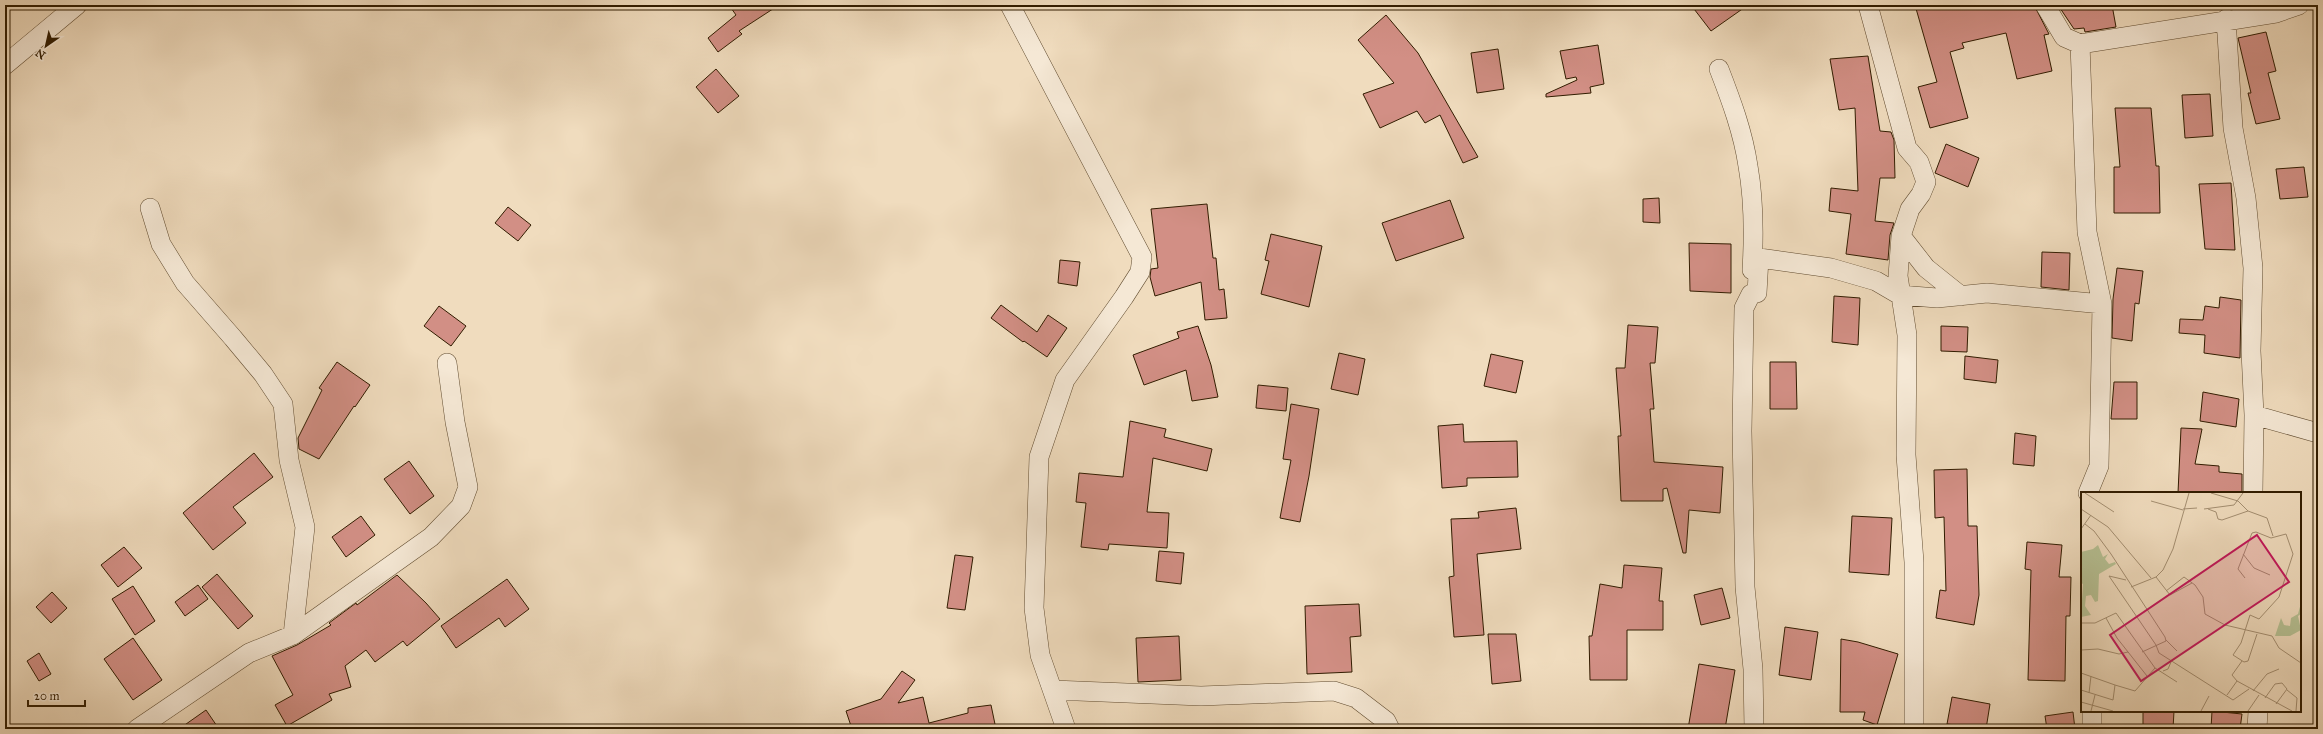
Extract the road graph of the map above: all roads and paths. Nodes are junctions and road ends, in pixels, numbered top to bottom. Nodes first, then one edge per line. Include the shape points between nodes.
1 (77, 5) edge
2 (1010, 5) edge
3 (1868, 5) edge
4 (2045, 5) edge
5 (2299, 5) edge
6 (2226, 19) junction
7 (2080, 44) junction
8 (5, 65) edge
9 (1719, 69) dead end
10 (150, 208) dead end
11 (1901, 236) junction
12 (1751, 294) junction
13 (1900, 295) junction
14 (1961, 296) junction
15 (2102, 304) junction
16 (447, 362) dead end
17 (2254, 416) junction
18 (2318, 433) edge
19 (2088, 492) edge
20 (2253, 492) edge
21 (293, 634) junction
22 (1053, 690) junction
23 (2092, 712) edge
24 (2258, 712) edge
25 (136, 729) edge
26 (1066, 729) edge
27 (1390, 729) edge
28 (1754, 729) edge
29 (1914, 729) edge
30 (2092, 729) edge
31 (2257, 729) edge

1 - 8 street
2 - 22 street via 1142,257 1140,272 1124,298 1065,380 1039,457 1034,608 1040,655
3 - 11 street via 1907,148 1919,162 1926,182 1910,208
4 - 7 street via 2064,37
5 - 6 street via 2276,13
6 - 7 street
6 - 17 street via 2233,128 2246,198 2253,268 2251,351
7 - 15 street via 2087,232
9 - 12 street via 1736,116 1748,166 1754,232
10 - 21 street via 161,244 185,283 263,374 283,404 289,460 305,527
11 - 13 street via 1898,276
11 - 14 street via 1926,268
12 - 13 street via 1757,293 1759,258 1830,268 1876,281
12 - 28 street via 1744,308 1742,430 1745,587 1753,669
13 - 14 street via 1937,298
13 - 29 street via 1907,335 1906,455 1914,562
14 - 15 street via 1987,293
15 - 19 street via 2099,466
16 - 21 street via 455,422 468,487 461,506 431,537
17 - 18 street
17 - 20 street
21 - 25 street via 249,653
22 - 26 street
22 - 27 street via 1202,696 1334,691 1356,698 1386,721
23 - 30 street
24 - 31 street

